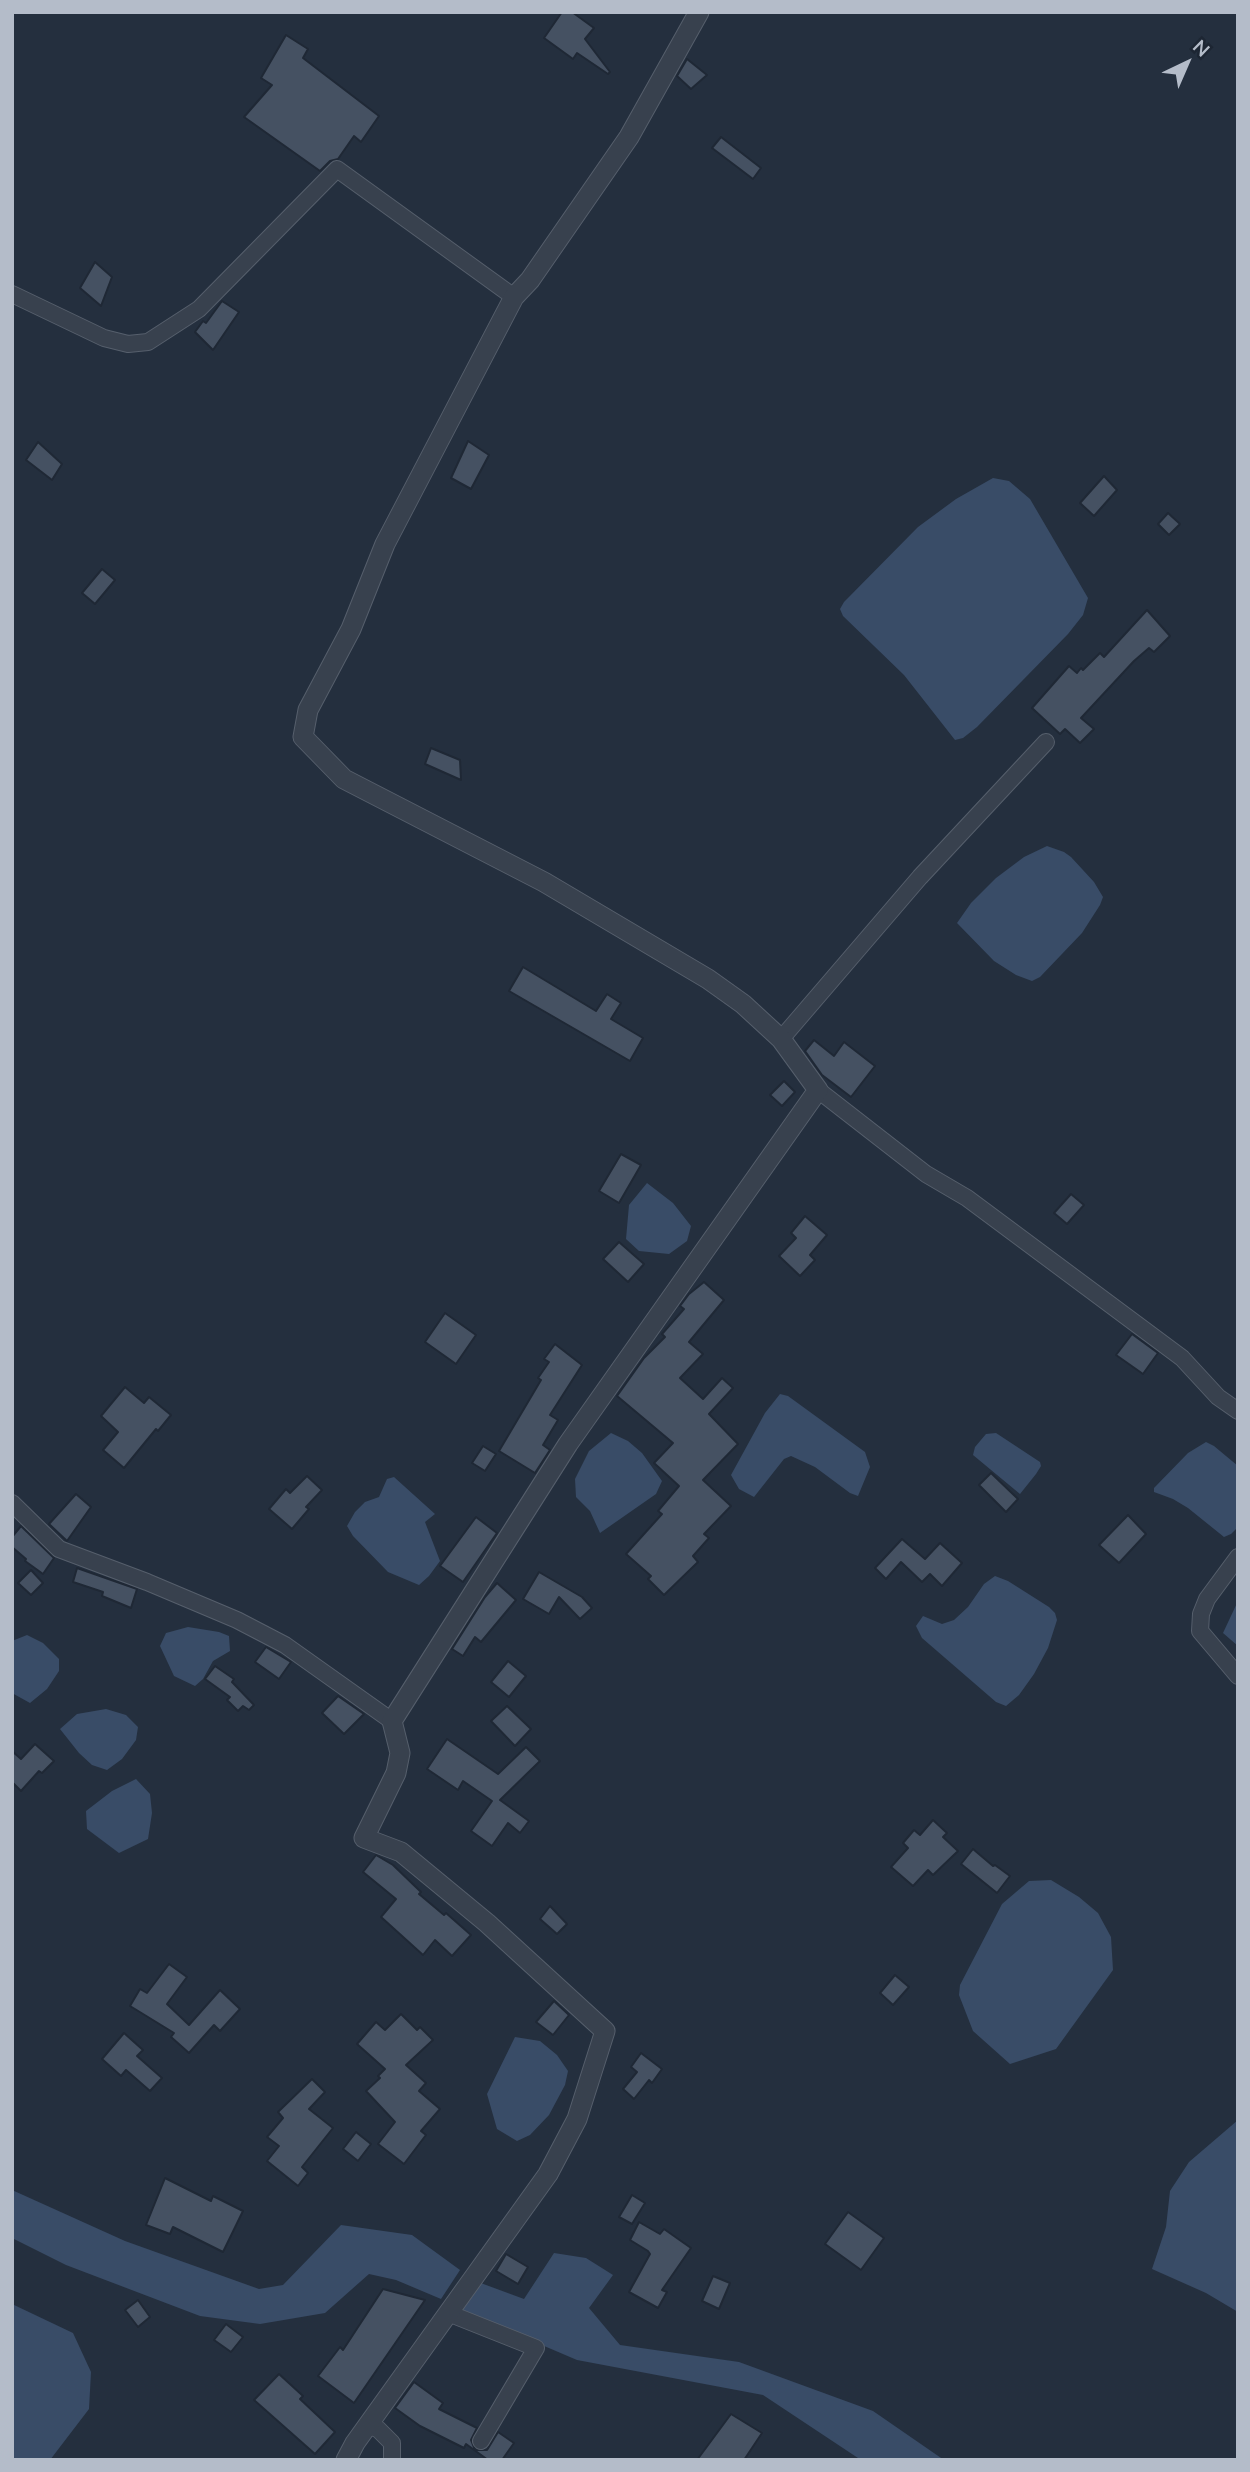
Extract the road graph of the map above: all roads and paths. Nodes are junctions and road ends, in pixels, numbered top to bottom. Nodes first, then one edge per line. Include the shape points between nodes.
1 (699, 12) edge
2 (12, 294) edge
3 (514, 297) junction
4 (1046, 742) dead end
5 (781, 1039) junction
6 (818, 1090) junction
7 (1238, 1411) edge
8 (12, 1503) edge
9 (1238, 1558) edge
10 (1238, 1676) edge
11 (392, 1721) junction
12 (449, 2313) junction
13 (368, 2426) junction
14 (481, 2441) dead end
15 (346, 2460) edge
16 (392, 2460) edge

1 - 3 street via 629,137 530,281
2 - 3 street via 104,338 128,344 148,342 199,309 337,169
3 - 5 street via 385,544 351,629 308,710 303,737 344,779 544,882 709,979
4 - 5 street via 920,877
5 - 6 street
6 - 7 street via 926,1174 967,1198 1182,1358
6 - 11 street via 568,1444
8 - 11 street via 59,1549 237,1620 285,1645
9 - 10 street via 1207,1599 1200,1631
11 - 12 street via 400,1753 396,1773 364,1838 401,1852 605,2031 577,2119 548,2174
12 - 13 street
12 - 14 street via 536,2348
13 - 15 street
13 - 16 street via 392,2443

